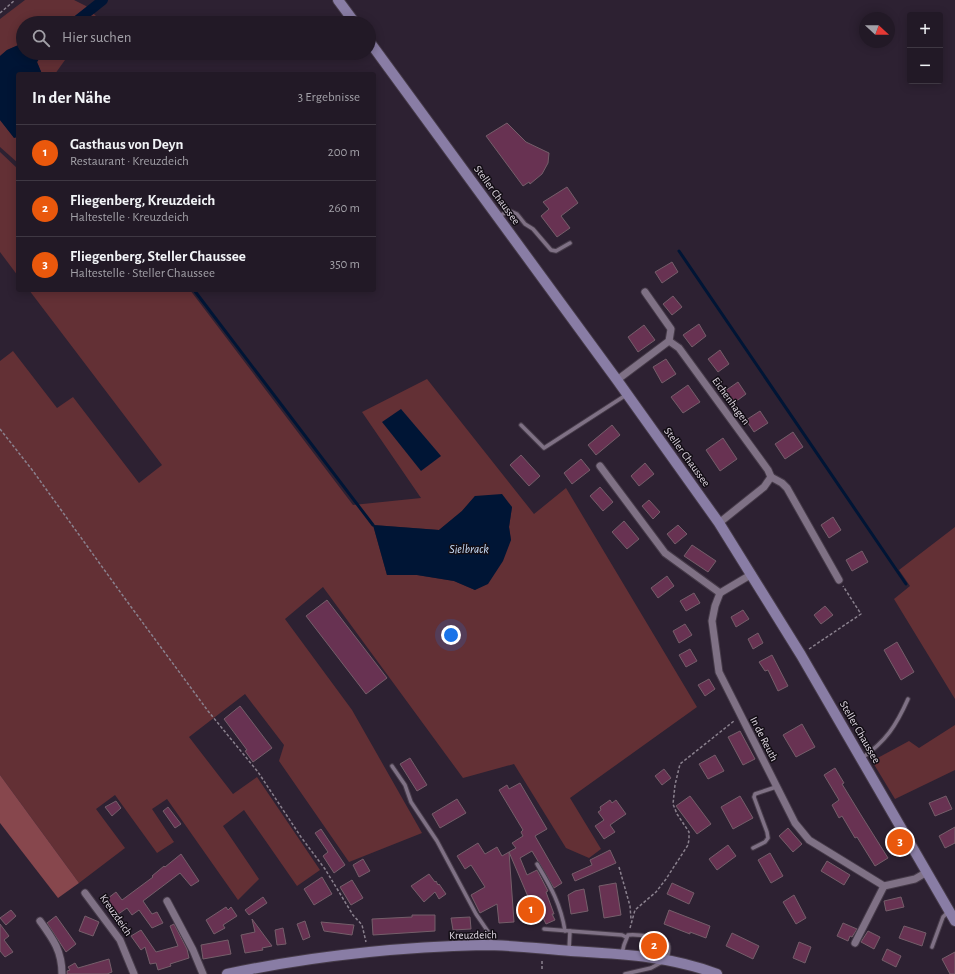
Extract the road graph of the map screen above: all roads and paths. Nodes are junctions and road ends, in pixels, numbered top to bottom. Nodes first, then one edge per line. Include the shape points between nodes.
1 (15, 0) edge
2 (338, 0) edge
3 (0, 13) edge
4 (350, 16) edge
5 (376, 51) edge
6 (497, 216) junction
7 (570, 243) dead end
8 (645, 292) dead end
9 (669, 341) junction
10 (617, 380) junction
11 (627, 394) junction
12 (521, 425) dead end
13 (0, 429) edge
14 (600, 466) dead end
15 (771, 477) junction
16 (719, 523) junction
17 (752, 574) junction
18 (839, 580) joint
19 (720, 593) junction
20 (801, 654) junction
21 (908, 699) dead end
22 (740, 716) junction
23 (862, 758) junction
24 (392, 766) dead end
25 (776, 787) junction
26 (753, 848) dead end
27 (537, 864) dead end
28 (619, 867) dead end
29 (927, 872) junction
30 (884, 886) junction
31 (85, 893) dead end
32 (167, 901) dead end
33 (949, 911) junction
34 (40, 921) dead end
35 (631, 921) junction
36 (955, 921) edge
37 (544, 929) dead end
38 (565, 931) junction
39 (570, 931) junction
40 (627, 936) junction
41 (855, 943) dead end
42 (492, 946) junction
43 (932, 947) dead end
44 (569, 950) junction
45 (366, 952) junction
46 (622, 954) junction
47 (666, 960) junction
48 (62, 974) edge
49 (134, 974) edge
50 (203, 974) edge
51 (227, 974) edge
52 (625, 974) edge
53 (718, 974) edge

1 - 3 path
2 - 4 street
5 - 6 street, Steller Chaussee
6 - 7 lane via 510,211 517,214 551,250 556,251
6 - 10 street, Steller Chaussee
8 - 9 street via 671,329
9 - 10 street
9 - 15 street, Eichenhagen via 679,348
10 - 11 street, Steller Chaussee
11 - 12 lane via 544,448
11 - 16 street, Steller Chaussee
13 - 45 path via 208,710 258,772 325,869 353,916 362,925 366,937
14 - 19 street via 665,554
15 - 16 street via 764,487
15 - 18 street, Eichenhagen via 787,488
16 - 17 street, Steller Chaussee
17 - 19 street
17 - 20 street, Steller Chaussee
18 - 20 path via 861,614
19 - 22 street, In de Reuth via 712,622 719,672
20 - 23 street, Steller Chaussee
21 - 23 lane via 888,736
22 - 25 street, In de Reuth
22 - 35 path via 680,764 673,804 688,832 688,845 666,880 635,910
23 - 29 street, Steller Chaussee
24 - 42 lane via 489,933
25 - 26 lane via 755,794 768,838
25 - 30 street, In de Reuth via 795,823 809,840
27 - 38 lane via 556,896
28 - 35 path via 630,906
29 - 30 street via 915,879
29 - 33 street, Steller Chaussee
30 - 41 street
31 - 49 street, Kreuzdeich via 120,940
32 - 50 street via 194,950
33 - 36 street, Steller Chaussee
33 - 43 lane via 943,917
34 - 48 street via 61,955
35 - 40 path
37 - 38 lane
38 - 39 lane
39 - 40 lane
39 - 44 lane
40 - 46 lane
40 - 47 lane via 634,934 666,941 669,950
42 - 44 street, Kreuzdeich
42 - 45 street, Kreuzdeich
44 - 46 street, Kreuzdeich
45 - 51 street, Kreuzdeich via 290,962
46 - 47 street, Kreuzdeich
47 - 52 lane via 651,968
47 - 53 street, Kreuzdeich

